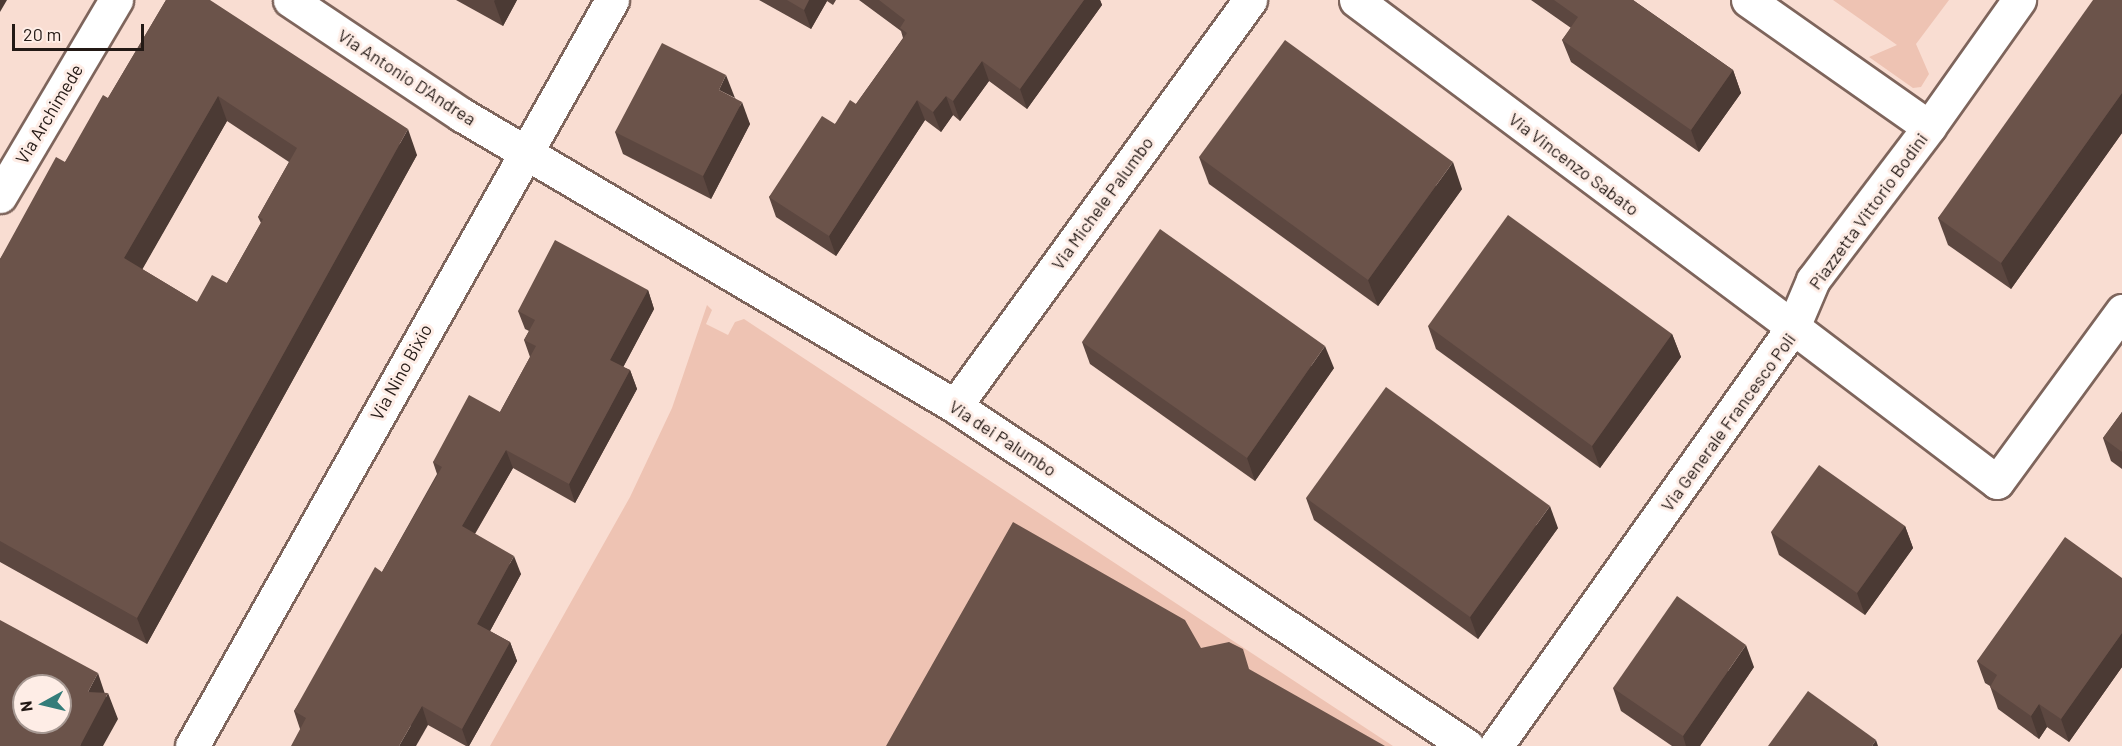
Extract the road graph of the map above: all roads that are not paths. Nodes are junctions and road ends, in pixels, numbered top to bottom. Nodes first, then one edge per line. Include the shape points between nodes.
1 (116, 0) edge
2 (290, 0) edge
3 (612, 0) edge
4 (1250, 0) edge
5 (1356, 0) edge
6 (1749, 0) edge
7 (2019, 0) edge
8 (1929, 127) junction
9 (526, 152) junction
10 (0, 196) edge
11 (2122, 311) edge
12 (1793, 327) junction
13 (955, 406) junction
14 (192, 746) edge
15 (1467, 746) edge
16 (1496, 746) edge

1 - 10 street, Via Archimede
2 - 9 street, Via Antonio D'Andrea via 462,115
3 - 9 street, Via Nino Bixio
4 - 13 street, Via Michele Palumbo
5 - 12 street, Via Vincenzo Sabato
6 - 8 street, Piazzetta Vittorio Bodini
7 - 8 street, Piazzetta Vittorio Bodini
8 - 12 street, Piazzetta Vittorio Bodini via 1813,280
9 - 13 street, Via dei Palumbo
9 - 14 street, Via Nino Bixio
11 - 12 street, Via Generale Francesco Poli via 1997,482
12 - 16 street, Via Generale Francesco Poli
13 - 15 street, Via dei Palumbo

